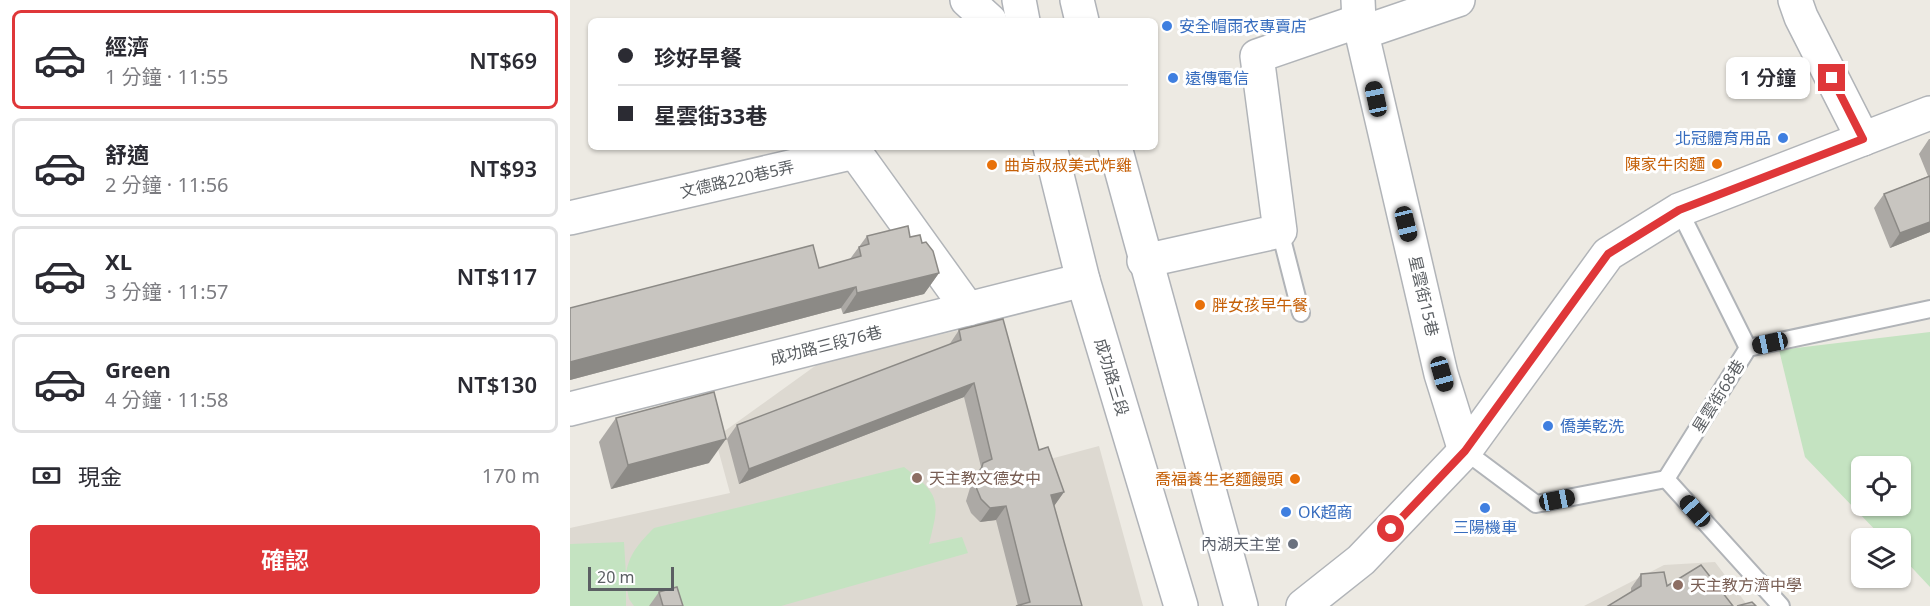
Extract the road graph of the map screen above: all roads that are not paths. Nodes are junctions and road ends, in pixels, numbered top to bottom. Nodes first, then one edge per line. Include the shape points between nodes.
1 (968, 0) edge
2 (1019, 0) edge
3 (1077, 0) edge
4 (1458, 0) edge
5 (1796, 0) edge
6 (987, 18) edge
7 (1022, 18) edge
8 (1081, 18) edge
9 (1359, 18) edge
10 (1930, 113) edge
11 (1863, 139) junction
12 (849, 150) edge
13 (854, 150) edge
14 (1051, 150) edge
15 (1116, 150) edge
16 (1679, 210) junction
17 (570, 218) edge
18 (1281, 231) junction
19 (1144, 261) junction
20 (1083, 280) junction
21 (968, 309) junction
22 (1930, 309) edge
23 (1301, 313) dead end
24 (1748, 348) junction
25 (570, 409) edge
26 (1465, 451) junction
27 (1666, 479) junction
28 (1181, 606) edge
29 (1241, 606) edge
30 (1303, 606) edge
31 (1781, 606) edge

1 - 6 street
2 - 7 street
3 - 8 street
4 - 9 street
5 - 11 street
9 - 18 street via 1257,56
9 - 26 street, 星雲街15巷 via 1442,374
10 - 11 street
11 - 16 street
12 - 17 street, 文德路220巷5弄
13 - 21 street, 文德路220巷5弄
14 - 20 street, 成功路三段
15 - 19 street
16 - 24 lane
16 - 26 street via 1608,254
18 - 19 street
18 - 23 lane
19 - 29 street
20 - 21 street, 成功路三段76巷
20 - 28 street, 成功路三段
21 - 25 street, 成功路三段76巷
22 - 24 lane, 星雲街68巷
24 - 27 lane, 星雲街68巷
26 - 27 lane via 1536,504
26 - 30 street via 1361,560
27 - 31 lane

